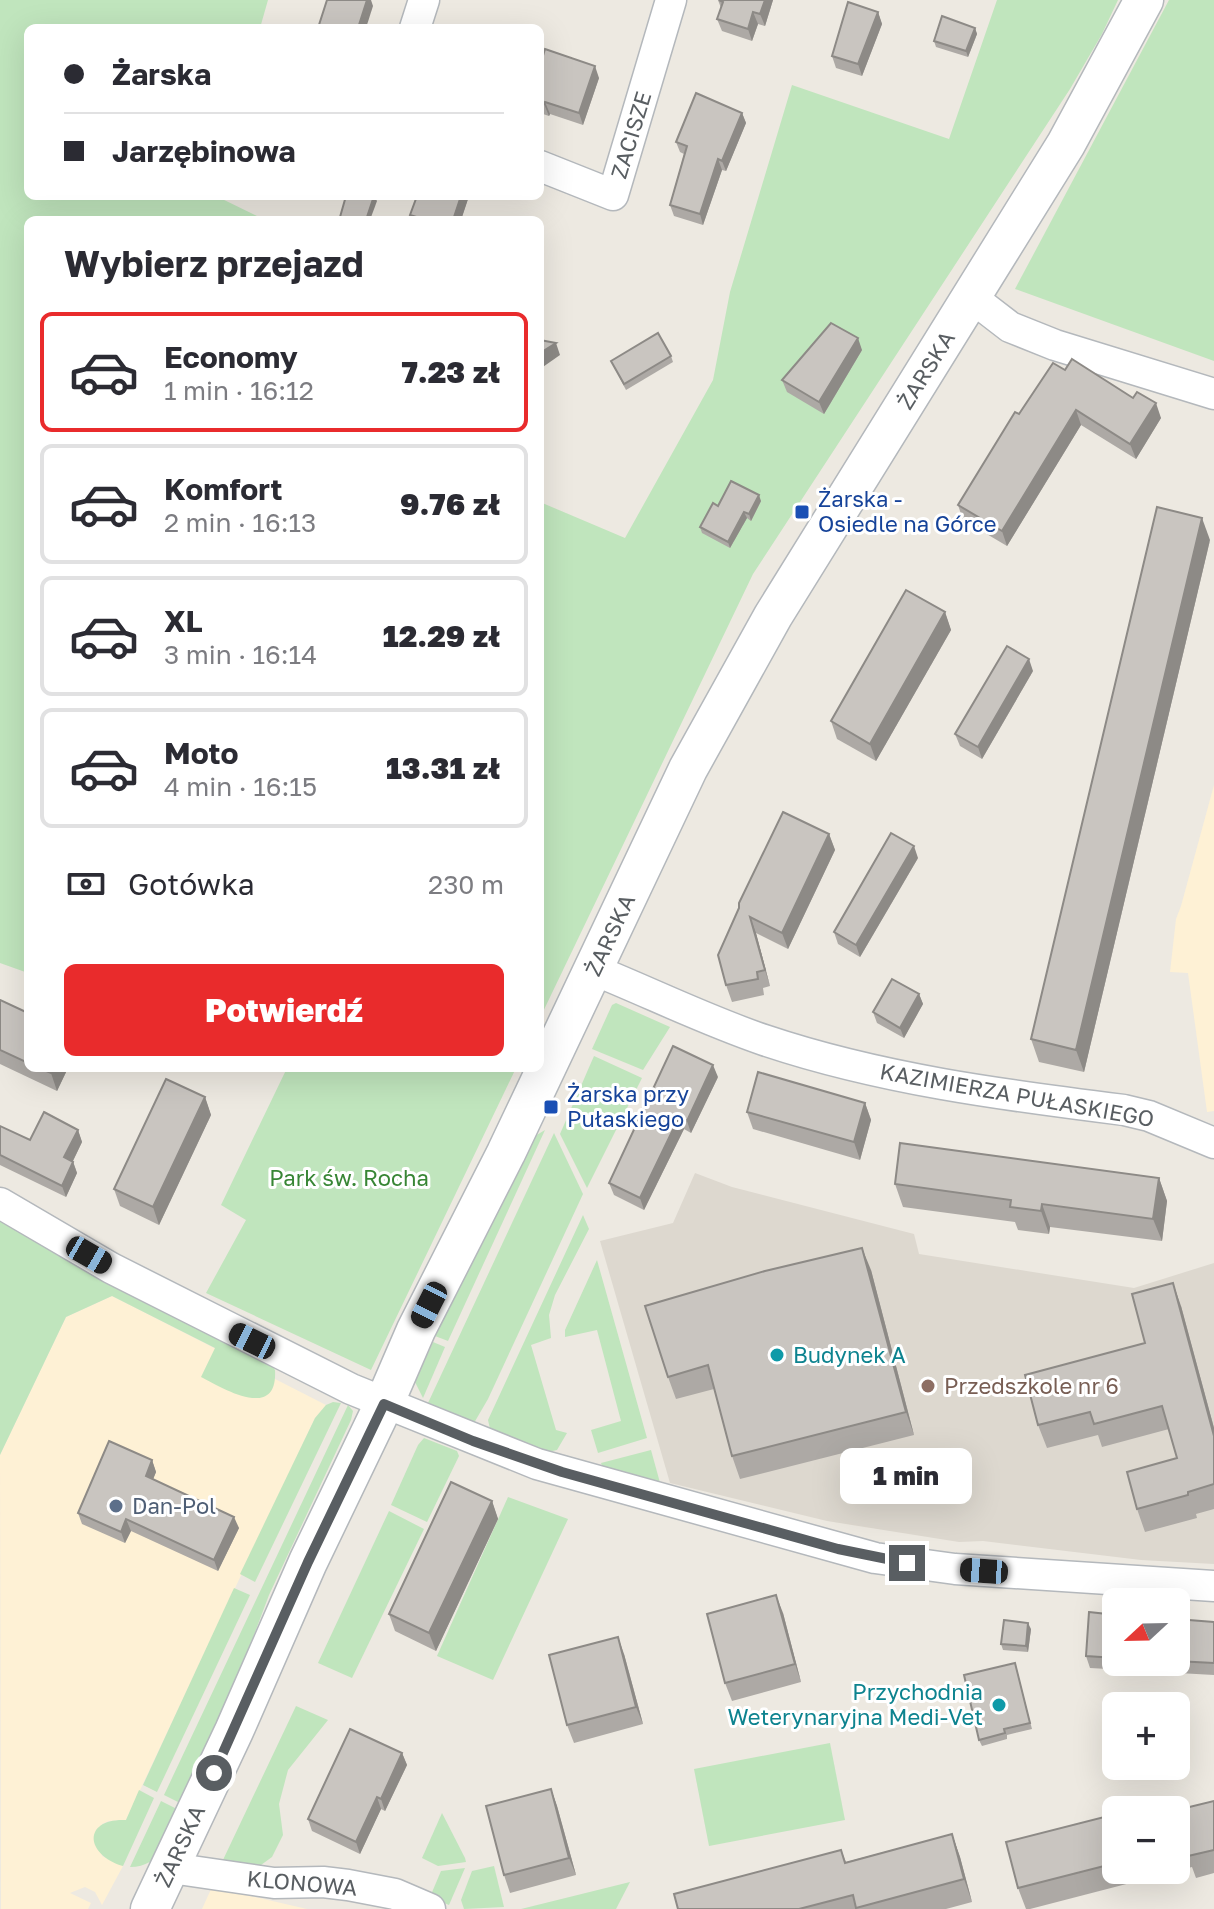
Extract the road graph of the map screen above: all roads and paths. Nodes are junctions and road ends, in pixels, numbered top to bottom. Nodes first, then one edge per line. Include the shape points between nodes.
1 (424, 0) edge
2 (671, 0) edge
3 (1144, 0) edge
4 (416, 24) edge
5 (544, 168) edge
6 (971, 297) junction
7 (1214, 394) edge
8 (594, 970) junction
9 (1214, 1143) edge
10 (0, 1203) edge
11 (384, 1404) junction
12 (1214, 1586) edge
13 (171, 1868) junction
14 (150, 1909) edge
15 (430, 1909) edge

1 - 4 street
2 - 5 street, ZACISZE via 613,195
3 - 6 street, ŻARSKA via 1073,133
6 - 7 street via 1010,327 1055,345
6 - 8 street, ŻARSKA via 773,616 688,769
8 - 9 street, KAZIMIERZA PUŁASKIEGO via 699,1017 789,1048 955,1088 1124,1110
8 - 11 street, ŻARSKA
10 - 11 street via 212,1321
11 - 12 street via 562,1472 838,1549 955,1569
11 - 13 street, ŻARSKA
13 - 14 street, ŻARSKA
13 - 15 street, KLONOWA via 274,1883 348,1885 395,1894

